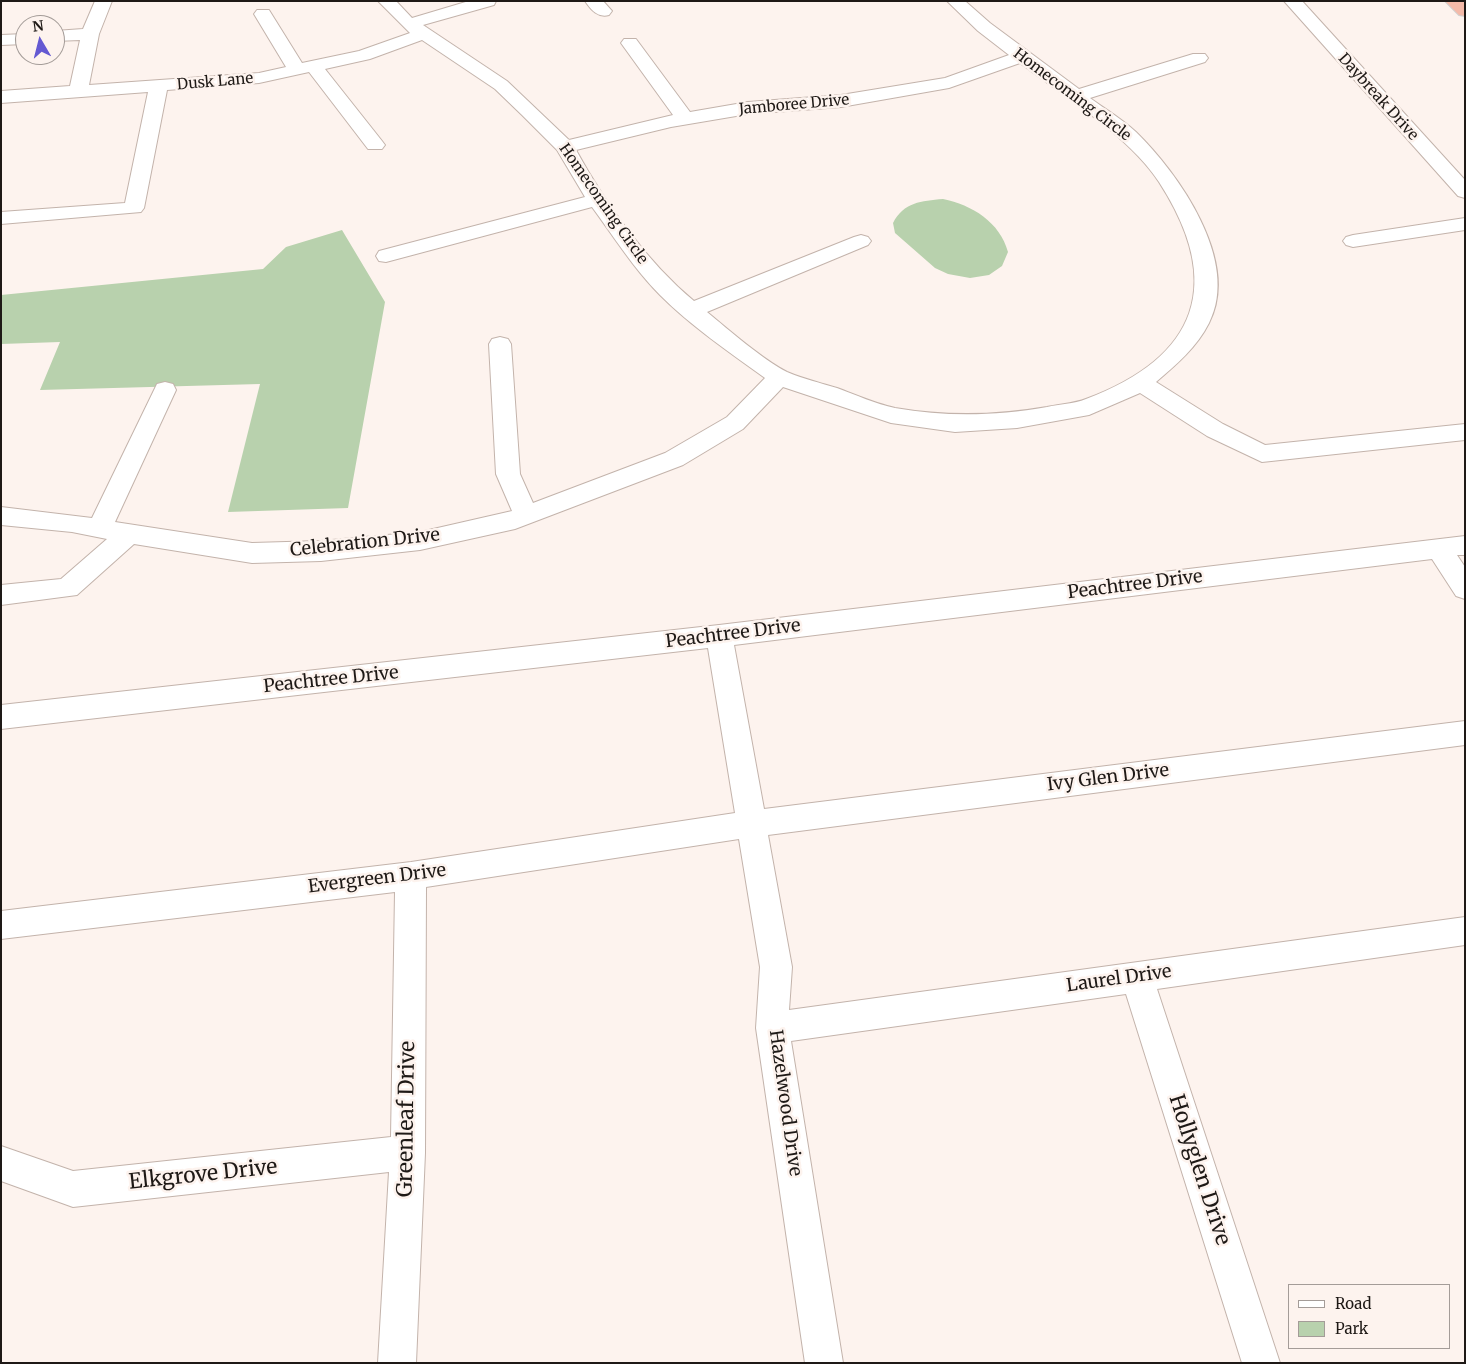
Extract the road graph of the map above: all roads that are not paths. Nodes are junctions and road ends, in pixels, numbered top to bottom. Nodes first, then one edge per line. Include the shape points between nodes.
1 (104, 1) edge
2 (386, 1) edge
3 (488, 1) edge
4 (955, 1) edge
5 (1292, 1) edge
6 (1453, 1) edge
7 (1465, 11) edge
8 (263, 14) dead end
9 (416, 29) junction
10 (90, 34) junction
11 (65, 35) edge
12 (15, 39) edge
13 (1, 40) edge
14 (630, 43) dead end
15 (1022, 56) junction
16 (1199, 58) dead end
17 (306, 69) junction
18 (158, 87) junction
19 (78, 92) junction
20 (1076, 96) junction
21 (1, 97) edge
22 (685, 119) junction
23 (375, 145) dead end
24 (565, 147) junction
25 (1465, 192) edge
26 (597, 200) junction
27 (1, 218) edge
28 (1465, 224) edge
29 (1353, 241) dead end
30 (861, 242) dead end
31 (386, 256) dead end
32 (689, 311) junction
33 (500, 344) dead end
34 (779, 377) junction
35 (1142, 383) junction
36 (166, 390) dead end
37 (1465, 432) edge
38 (1, 516) edge
39 (526, 516) junction
40 (100, 528) junction
41 (129, 534) junction
42 (1452, 546) edge
43 (1465, 589) edge
44 (1, 595) edge
45 (719, 636) junction
46 (1, 717) edge
47 (1465, 733) edge
48 (751, 824) junction
49 (411, 876) junction
50 (1, 925) edge
51 (1465, 931) edge
52 (1137, 977) junction
53 (772, 1028) junction
54 (408, 1153) junction
55 (1, 1163) edge
56 (397, 1363) edge
57 (824, 1363) edge
58 (1261, 1363) edge

1 - 10 street
2 - 9 street, Homecoming Circle
3 - 9 street, Dusk Lane
4 - 15 street, Homecoming Circle
5 - 25 street, Daybreak Drive
6 - 7 highway
8 - 17 street
9 - 17 street, Dusk Lane via 364,56
9 - 24 street, Homecoming Circle via 501,85
10 - 11 street
10 - 19 street
12 - 13 street
14 - 22 street
15 - 20 street, Homecoming Circle
15 - 22 street, Jamboree Drive via 949,83 841,101 748,108
16 - 20 street
17 - 18 street, Dusk Lane via 259,78
17 - 23 street
18 - 19 street, Dusk Lane
18 - 27 street via 134,208
19 - 21 street, Dusk Lane
20 - 35 street, Homecoming Circle via 1128,135 1167,178 1195,229 1206,271 1206,298 1199,322 1174,354
22 - 24 street, Jamboree Drive
24 - 26 street, Homecoming Circle
26 - 31 street
26 - 32 street, Homecoming Circle via 639,258
28 - 29 street
30 - 32 street
32 - 34 street, Homecoming Circle
33 - 39 street via 508,474
34 - 35 street, Homecoming Circle via 891,415 955,424 1017,420 1089,407
34 - 39 street, Celebration Drive via 735,423 674,459
35 - 37 street via 1215,430 1262,454
36 - 40 street
38 - 40 street, Celebration Drive
39 - 41 street, Celebration Drive via 420,541 321,551 252,553
40 - 41 street, Celebration Drive
41 - 44 street via 68,588
42 - 43 street
42 - 45 street, Peachtree Drive
45 - 46 street, Peachtree Drive
45 - 48 street, Hazelwood Drive
47 - 48 street, Ivy Glen Drive
48 - 49 street, Evergreen Drive
48 - 53 street, Hazelwood Drive via 776,967
49 - 50 street, Evergreen Drive
49 - 54 street, Greenleaf Drive
51 - 52 street, Laurel Drive
52 - 53 street, Laurel Drive
52 - 58 street, Hollyglen Drive
53 - 57 street, Hazelwood Drive
54 - 55 street, Elkgrove Drive via 73,1189
54 - 56 street, Greenleaf Drive

